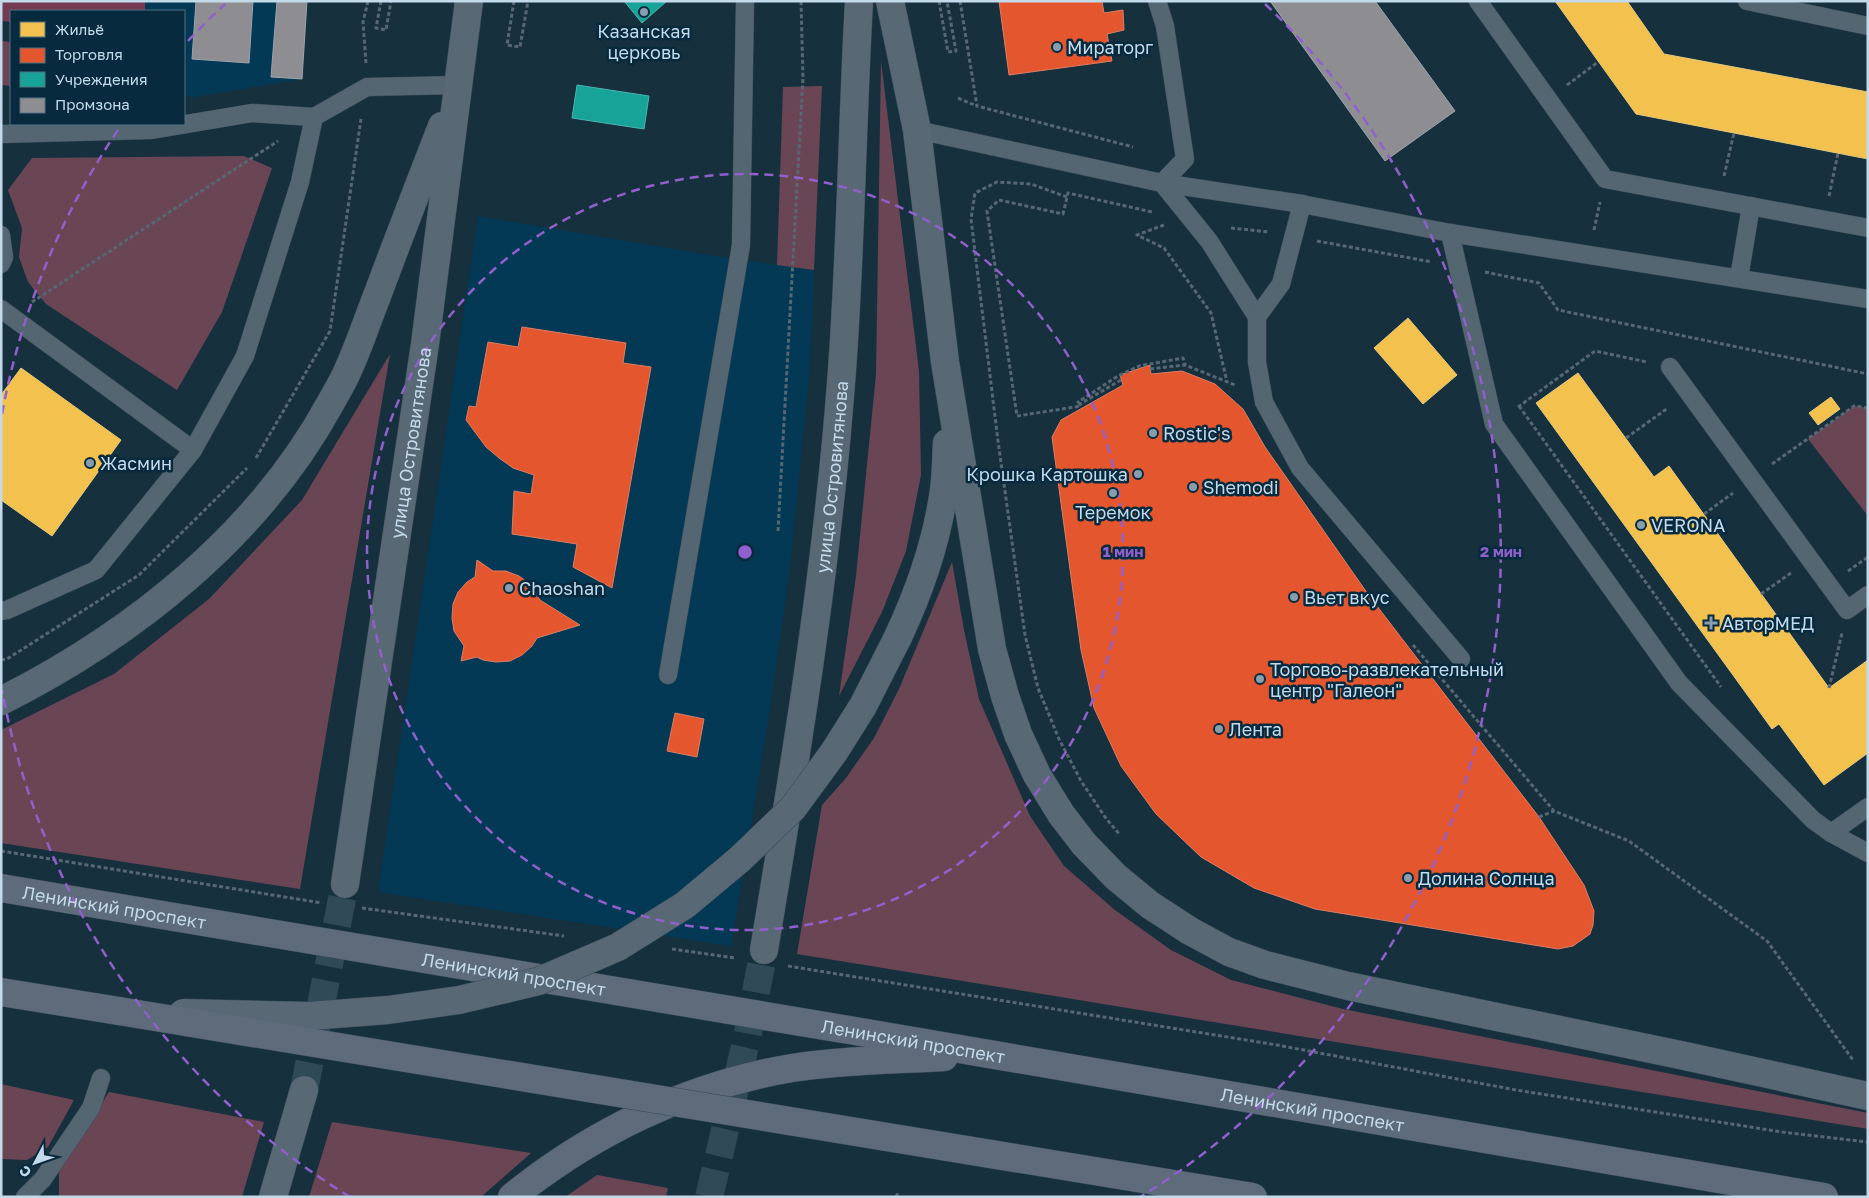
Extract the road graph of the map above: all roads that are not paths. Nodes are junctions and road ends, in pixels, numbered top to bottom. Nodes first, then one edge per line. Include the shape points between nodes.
1 (469, 1) edge
2 (745, 1) edge
3 (859, 1) edge
4 (890, 1) edge
5 (1157, 1) edge
6 (1478, 1) edge
7 (1747, 1) edge
8 (1868, 26) edge
9 (458, 85) junction
10 (314, 117) junction
11 (185, 124) edge
12 (181, 125) edge
13 (917, 130) junction
14 (1, 134) edge
15 (1162, 183) junction
16 (1302, 204) junction
17 (1751, 206) junction
18 (1868, 228) edge
19 (1450, 233) junction
20 (1, 235) edge
21 (1, 264) edge
22 (1739, 278) junction
23 (1868, 299) edge
24 (6, 313) edge
25 (1256, 317) junction
26 (945, 362) junction
27 (1670, 367) road end
28 (193, 450) junction
29 (1868, 595) edge
30 (1, 611) edge
31 (1461, 659) dead end
32 (668, 675) dead end
33 (1, 701) edge
34 (1868, 807) edge
35 (1832, 833) junction
36 (1868, 853) edge
37 (1, 888) edge
38 (338, 894) tunnel mouth
39 (761, 958) tunnel mouth
40 (1, 992) edge
41 (119, 1011) junction
42 (990, 1054) junction
43 (101, 1078) dead end
44 (304, 1090) tunnel mouth
45 (1868, 1096) edge
46 (25, 1197) edge
47 (273, 1197) edge
48 (512, 1197) edge
49 (1253, 1197) edge
50 (1824, 1197) edge

1 - 9 main road, улица Островитянова
2 - 32 lane via 741,245
3 - 39 main road, улица Островитянова via 842,371 824,563 802,721
4 - 13 main road
5 - 15 lane via 1165,26 1185,159
6 - 17 lane via 1605,179
7 - 8 lane
9 - 10 lane via 367,87
9 - 33 main road via 348,371 297,459 241,526 168,594 81,656
9 - 38 main road, улица Островитянова via 425,344
10 - 11 lane via 252,113
10 - 28 lane via 300,182 245,356
12 - 14 lane via 151,130
13 - 15 lane
13 - 26 main road
15 - 16 lane
15 - 25 lane via 1209,241
16 - 19 lane
16 - 25 lane via 1282,284
17 - 18 lane
17 - 22 lane
19 - 22 lane
19 - 35 lane via 1494,424 1679,683 1813,820
20 - 21 lane via 4,257
22 - 23 lane
24 - 28 lane
25 - 31 lane via 1256,362 1264,402 1300,468
26 - 41 main road, bridge via 947,439 943,496 926,569 898,636 863,706 793,808 740,859 684,905 618,947 538,981 459,1000 309,1016
26 - 45 main road via 992,649 1018,734 1037,775 1066,822 1116,877 1150,905 1229,952 1265,965 1348,986
27 - 29 lane via 1847,610
28 - 30 lane via 96,570
34 - 35 lane
35 - 36 lane
37 - 42 main road, Ленинский проспект
40 - 41 main road
41 - 49 main road, bridge
42 - 48 main road via 834,1063 792,1068 736,1081 668,1103 615,1129 574,1152
42 - 50 main road, Ленинский проспект
43 - 46 lane via 91,1108 43,1179
44 - 47 main road

